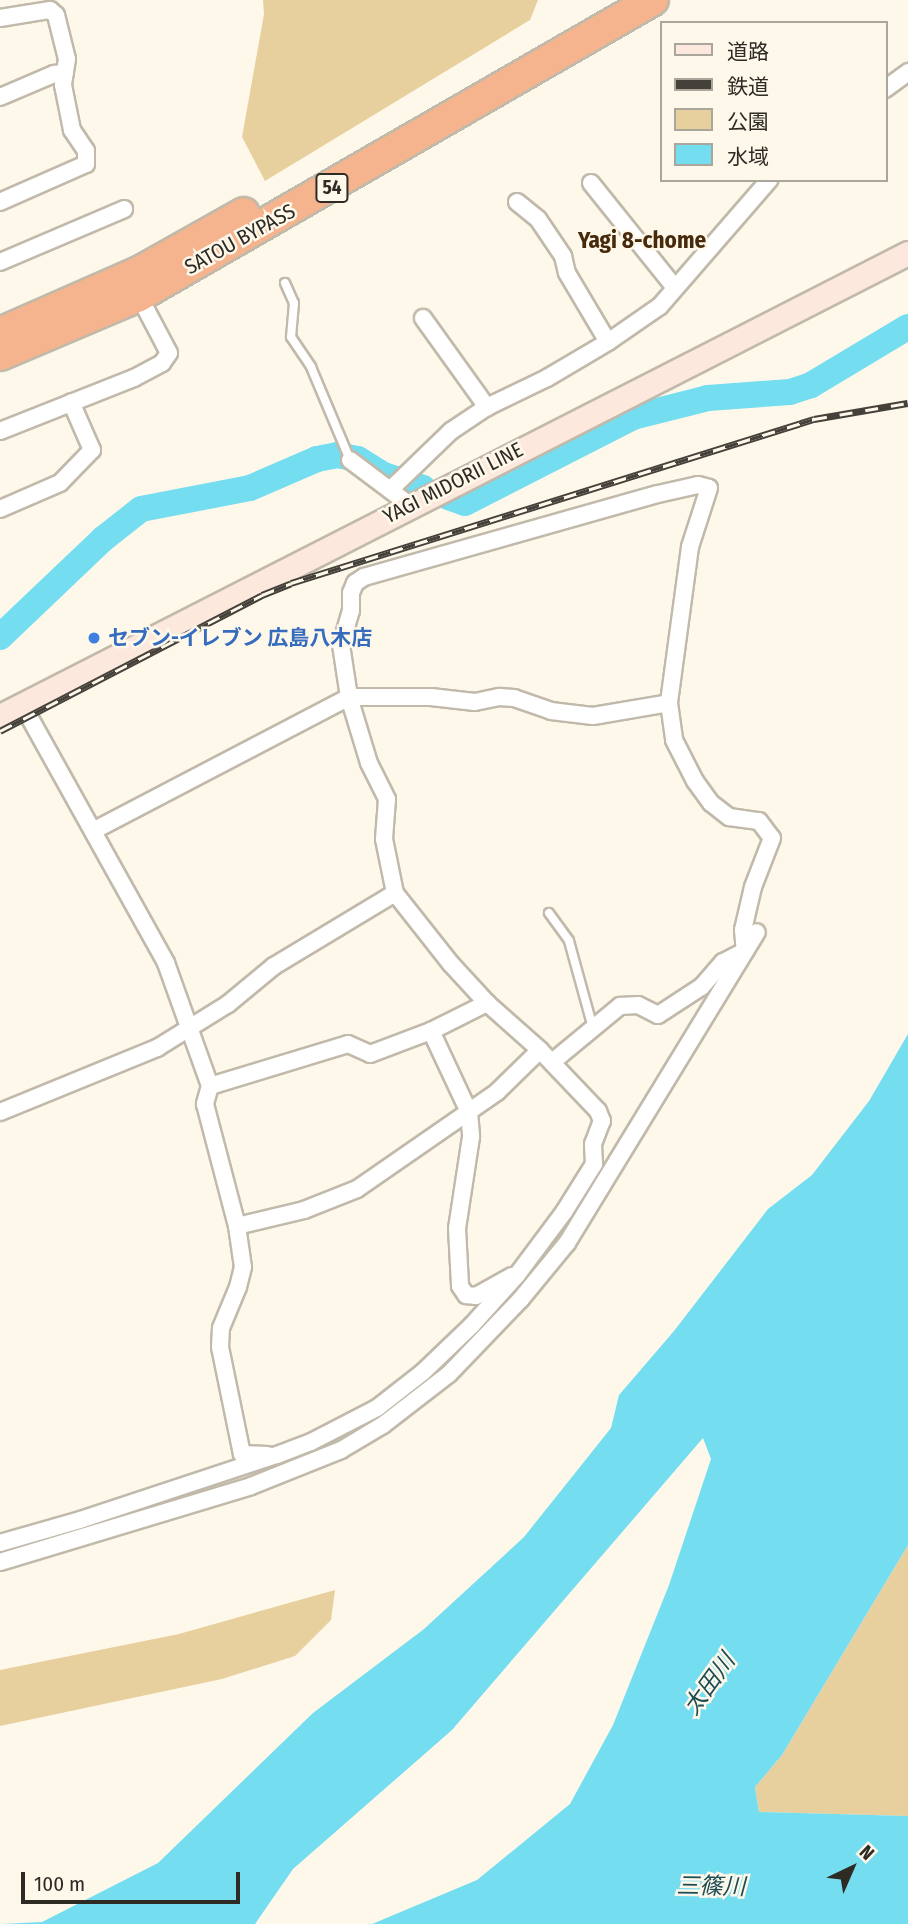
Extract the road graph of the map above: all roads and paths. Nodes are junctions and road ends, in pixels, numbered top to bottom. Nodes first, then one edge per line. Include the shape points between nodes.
1 (613, 0) edge
2 (653, 0) edge
3 (0, 18) edge
4 (908, 72) edge
5 (65, 74) junction
6 (887, 88) edge
7 (0, 97) edge
8 (767, 182) edge
9 (591, 183) dead end
10 (0, 202) edge
11 (517, 202) dead end
12 (124, 209) dead end
13 (908, 253) edge
14 (0, 262) edge
15 (285, 283) dead end
16 (675, 288) junction
17 (139, 296) junction
18 (423, 318) dead end
19 (0, 334) edge
20 (608, 342) junction
21 (0, 355) edge
22 (71, 402) junction
23 (487, 407) junction
24 (0, 431) edge
25 (349, 455) joint
26 (395, 484) junction
27 (410, 505) junction
28 (0, 509) edge
29 (349, 697) junction
30 (669, 703) junction
31 (22, 704) junction
32 (0, 716) edge
33 (93, 831) junction
34 (395, 893) junction
35 (549, 913) dead end
36 (757, 932) dead end
37 (745, 951) junction
38 (487, 1003) junction
39 (593, 1028) junction
40 (190, 1030) junction
41 (431, 1031) junction
42 (540, 1050) junction
43 (552, 1062) junction
44 (209, 1086) junction
45 (0, 1112) edge
46 (469, 1112) junction
47 (237, 1226) junction
48 (517, 1275) junction
49 (341, 1450) junction
50 (277, 1455) junction
51 (0, 1543) edge
52 (0, 1562) edge

1 - 19 highway, SATOU BYPASS / 54 via 141,271
2 - 17 highway, SATOU BYPASS / 54
3 - 5 street via 50,10 67,59
4 - 6 street
5 - 7 street via 54,74
5 - 10 street via 72,130 86,151 86,164
8 - 16 street
9 - 16 street
11 - 20 street via 538,219 563,256 567,273
12 - 14 street
13 - 27 main road, YAGI MIDORII LINE
15 - 25 lane via 294,303 291,338 312,367
16 - 20 street via 660,306
17 - 21 highway, SATOU BYPASS / 54
17 - 22 street via 169,353 162,363 134,378
18 - 23 street
20 - 23 street
22 - 24 street
22 - 28 street via 92,450 60,483
23 - 26 street via 451,431
25 - 26 street
26 - 27 street
27 - 31 main road, YAGI MIDORII LINE
29 - 30 street via 475,702 514,698 551,711 593,716
29 - 30 street via 341,645 355,583 698,485 709,488 690,547
29 - 33 street
29 - 34 street via 369,763 387,799 384,839
30 - 37 street via 674,740 710,803 729,817 759,821 772,838 743,930
31 - 32 main road, YAGI MIDORII LINE
31 - 33 street
33 - 40 street via 166,963
34 - 38 street
34 - 40 street via 274,966
35 - 39 lane via 569,942
36 - 37 street
37 - 39 street via 723,962 701,987 659,1016 638,1005 620,1006
37 - 49 street via 567,1243 449,1374 383,1425
38 - 41 street
38 - 42 street
39 - 43 street
40 - 44 street
40 - 45 street
41 - 44 street via 370,1054 348,1044
41 - 46 street
42 - 43 street
42 - 46 street
43 - 48 street via 602,1121 593,1144 594,1164
44 - 47 street via 205,1104
46 - 47 street via 357,1189 304,1210
46 - 48 street via 471,1137 457,1228 460,1286 466,1295 476,1296
47 - 50 street via 243,1267 220,1328 220,1347 242,1454
48 - 50 street via 423,1372 377,1408 311,1443
49 - 50 street via 323,1445
49 - 52 street via 251,1486
50 - 51 street

